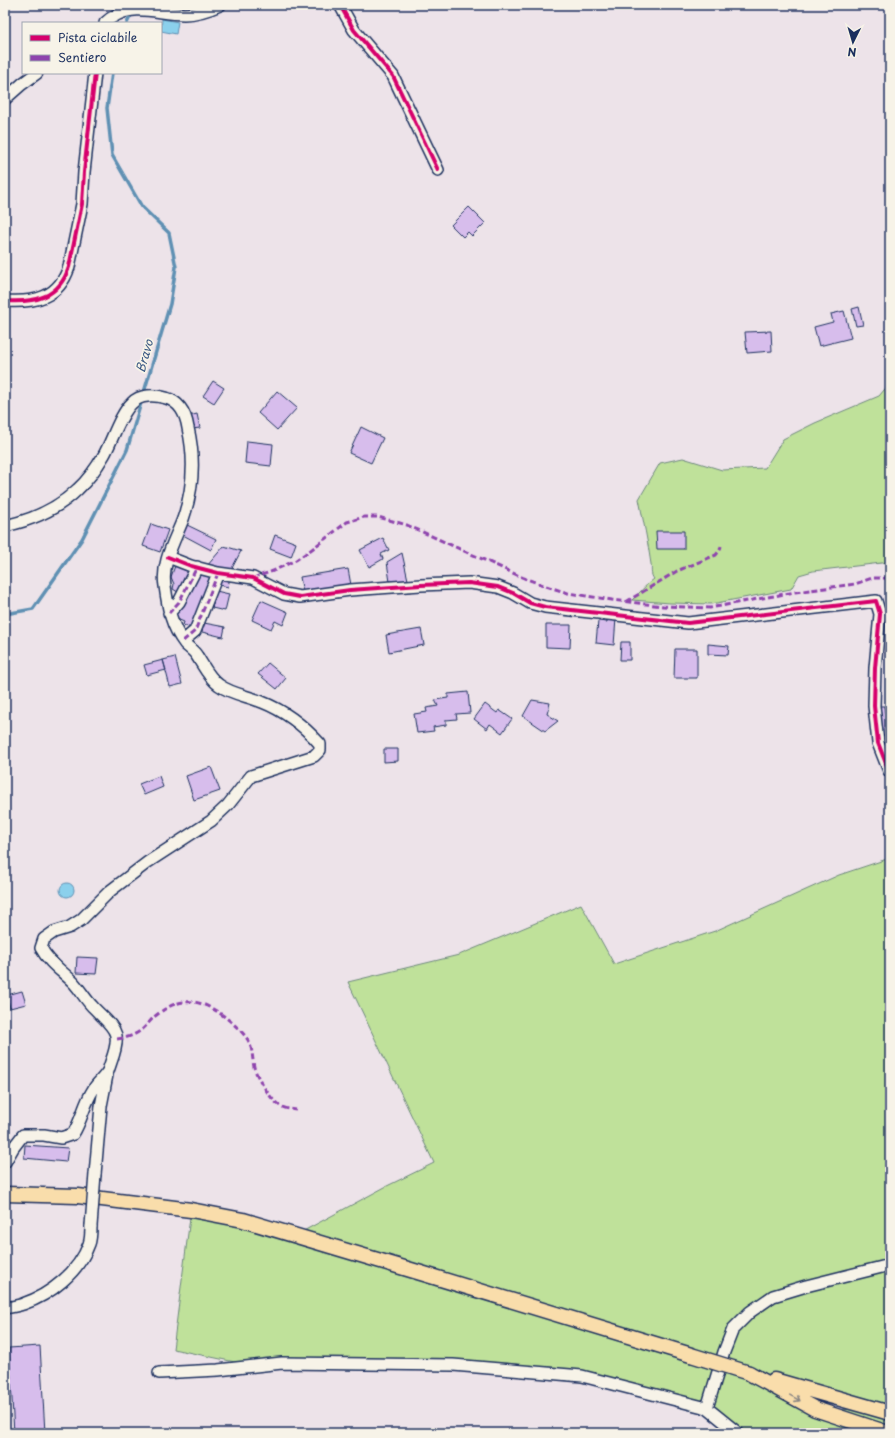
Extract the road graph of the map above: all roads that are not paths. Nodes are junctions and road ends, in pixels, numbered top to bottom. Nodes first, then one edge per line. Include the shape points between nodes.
1 (220, 5) edge
2 (340, 5) edge
3 (106, 22) edge
4 (36, 74) edge
5 (95, 74) edge
6 (5, 99) edge
7 (438, 170) dead end
8 (5, 301) edge
9 (5, 526) edge
10 (168, 557) junction
11 (197, 568) junction
12 (218, 573) junction
13 (169, 613) junction
14 (183, 641) junction
15 (889, 771) dead end
16 (108, 1071) junction
17 (5, 1162) edge
18 (5, 1194) edge
19 (890, 1265) edge
20 (5, 1308) edge
21 (159, 1373) dead end
22 (749, 1373) junction
23 (707, 1408) junction
24 (886, 1411) edge
25 (738, 1433) edge
26 (888, 1433) edge

1 - 3 street via 189,14 129,10
2 - 7 street via 354,30 393,76
4 - 6 street
5 - 8 street via 82,204 70,267 53,292 43,298 20,302
9 - 10 street via 25,521 58,505 78,489 104,456 131,403 143,397 168,398 175,402 185,416 193,456 188,498
10 - 11 street
10 - 13 street via 164,583
11 - 12 street
11 - 13 street via 179,602
12 - 14 street via 195,631
12 - 15 street via 253,578 284,594 300,597 421,584 484,584 498,587 530,603 545,607 688,623 876,601 880,614 874,706 878,743
13 - 14 street
14 - 16 street via 219,685 280,710 315,738 320,744 320,750 314,756 251,776 228,805 211,821 148,862 110,891 81,920 44,939 41,948 46,956 75,984 113,1029 117,1039
16 - 17 street via 93,1088 80,1123 73,1134 61,1138 23,1135
16 - 20 street, bridge via 102,1101 89,1244 71,1273 55,1287 38,1298
18 - 22 main road, bridge via 78,1196 191,1210 243,1220
19 - 23 street via 773,1296 750,1312 733,1329
21 - 23 street via 282,1363 453,1365 582,1376
22 - 24 main road
22 -> 26 main road via 815,1409
23 - 25 street

